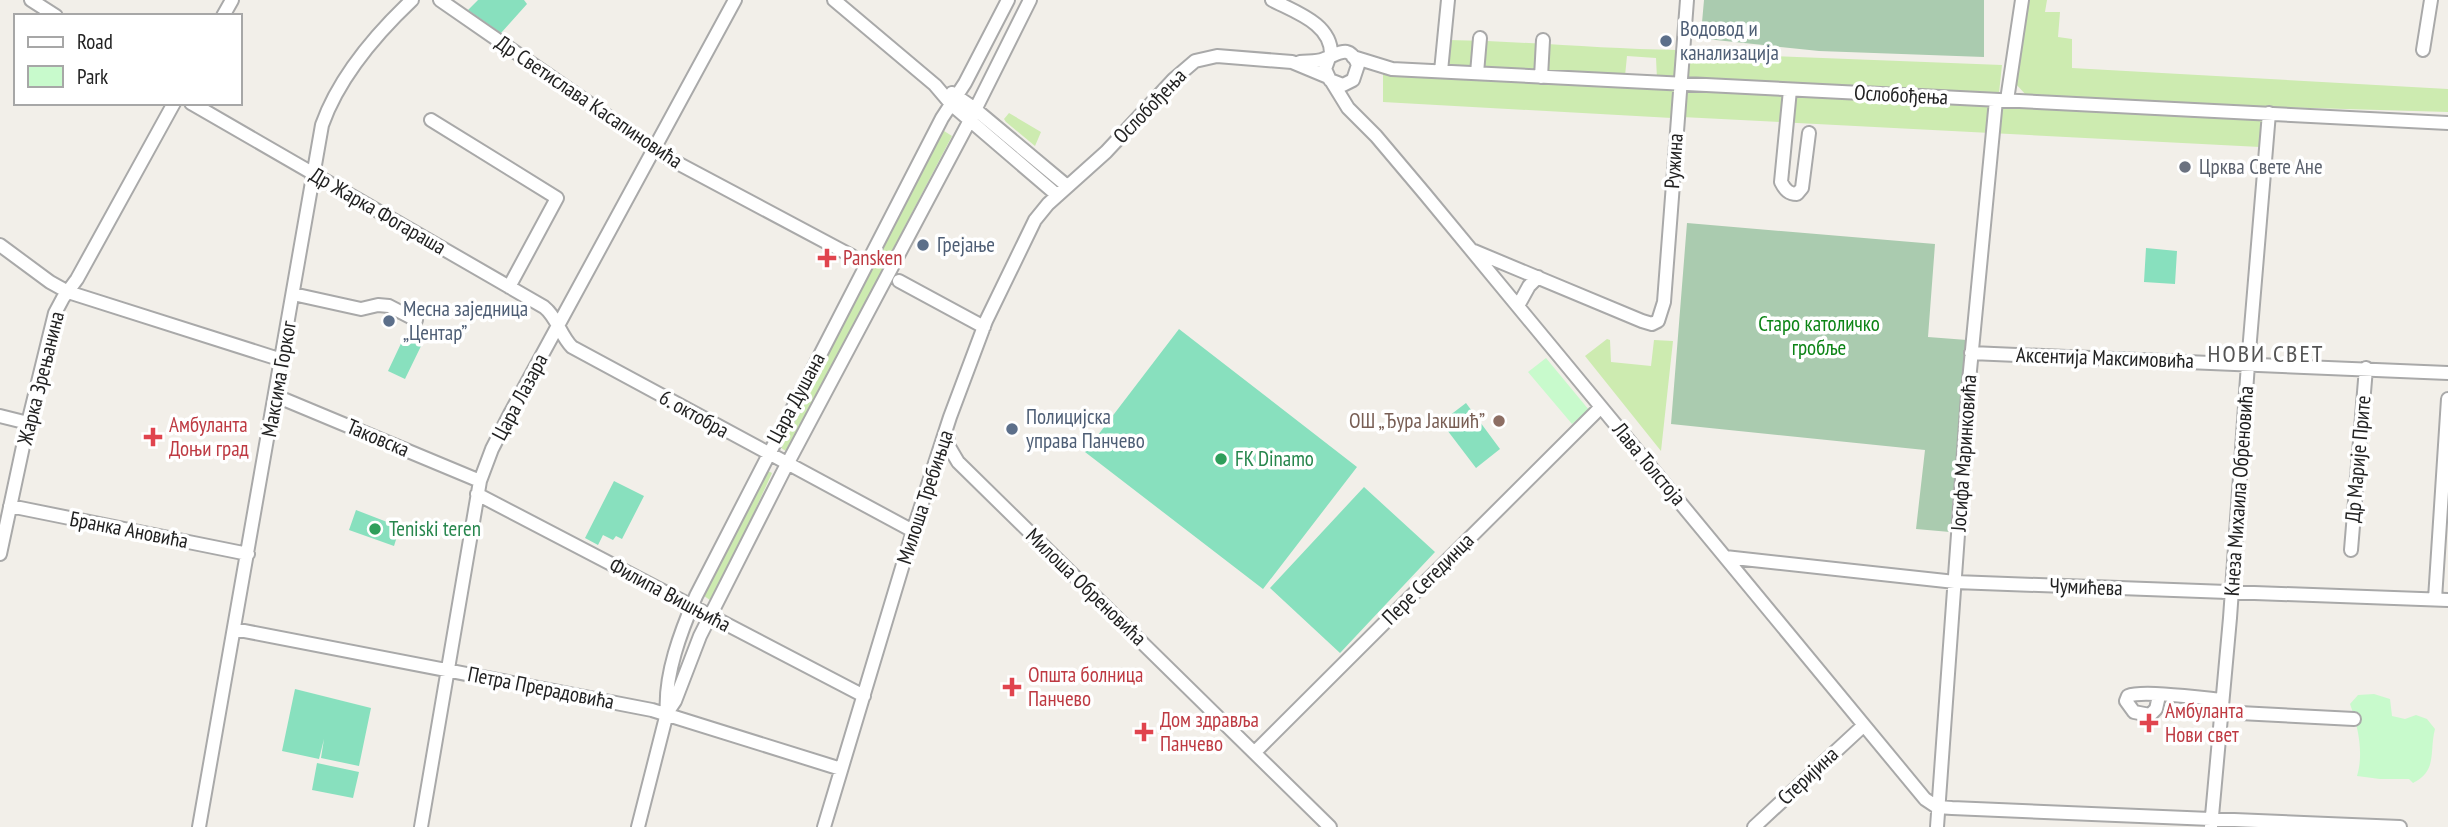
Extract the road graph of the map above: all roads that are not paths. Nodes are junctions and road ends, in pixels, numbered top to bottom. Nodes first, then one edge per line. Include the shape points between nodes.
1 (30, 0) edge
2 (412, 0) edge
3 (440, 0) edge
4 (834, 0) edge
5 (1008, 0) edge
6 (1030, 0) edge
7 (1448, 0) edge
8 (1688, 0) edge
9 (2022, 0) edge
10 (2431, 0) edge
11 (1277, 1) edge
12 (733, 2) edge
13 (52, 14) edge
14 (1304, 16) junction
15 (1480, 38) dead end
16 (1543, 40) dead end
17 (2423, 50) dead end
18 (1350, 55) junction
19 (1330, 57) junction
20 (1292, 62) junction
21 (1392, 69) junction
22 (1441, 71) junction
23 (1477, 73) junction
24 (1541, 77) junction
25 (1330, 79) junction
26 (1352, 80) junction
27 (1679, 84) junction
28 (1790, 90) junction
29 (954, 100) junction
30 (2001, 100) junction
31 (173, 105) edge
32 (194, 105) edge
33 (2269, 113) junction
34 (972, 114) junction
35 (430, 120) dead end
36 (1361, 120) junction
37 (2448, 125) edge
38 (1809, 133) dead end
39 (653, 149) junction
40 (313, 174) junction
41 (1062, 191) junction
42 (0, 245) edge
43 (1471, 250) junction
44 (852, 256) dead end
45 (1538, 277) junction
46 (899, 281) dead end
47 (509, 287) junction
48 (68, 292) junction
49 (293, 294) junction
50 (1518, 306) junction
51 (416, 320) dead end
52 (558, 327) junction
53 (984, 327) junction
54 (1971, 353) junction
55 (282, 360) junction
56 (2248, 364) junction
57 (2366, 368) junction
58 (2448, 373) edge
59 (276, 396) junction
60 (2448, 399) edge
61 (1601, 407) junction
62 (0, 416) edge
63 (28, 423) junction
64 (948, 427) junction
65 (767, 454) junction
66 (958, 462) junction
67 (787, 464) junction
68 (932, 470) junction
69 (480, 481) junction
70 (477, 494) junction
71 (10, 506) junction
72 (913, 531) junction
73 (2351, 550) dead end
74 (0, 554) edge
75 (248, 554) junction
76 (1726, 556) junction
77 (1955, 582) junction
78 (2232, 593) junction
79 (2442, 600) edge
80 (691, 606) junction
81 (710, 616) junction
82 (234, 629) junction
83 (447, 670) junction
84 (864, 696) junction
85 (2159, 696) dead end
86 (2221, 706) junction
87 (667, 713) junction
88 (2354, 719) dead end
89 (1863, 726) junction
90 (1255, 752) junction
91 (841, 769) junction
92 (1937, 807) junction
93 (2041, 812) junction
94 (2211, 822) edge
95 (199, 827) edge
96 (421, 827) edge
97 (638, 827) edge
98 (824, 827) edge
99 (1330, 827) edge
100 (1754, 827) edge
101 (1937, 827) edge
102 (2039, 827) edge
103 (2400, 827) edge

1 - 13 street
2 - 40 street, Максима Горког via 383,28 336,93 323,125
3 - 39 street, Др Светислава Касапиновића
4 - 29 street
5 - 29 street, Цара Душана
6 - 34 street, Цара Душана
7 - 22 street
8 - 27 street, Ружина
9 - 30 street, Јосифа Маринковића
10 - 17 street
11 - 14 street
12 - 39 street, Цара Лазара
14 - 18 street via 1327,26
14 - 19 street via 1327,34
15 - 23 street
16 - 24 street
18 - 19 street via 1340,52
18 - 21 street, Ослобођења
18 - 26 street via 1358,68
19 - 20 street
19 - 25 street via 1325,69
20 - 25 street, Ослобођења
20 - 41 street, Ослобођења via 1217,56 1195,61
21 - 22 street, Ослобођења
21 - 26 street, Ослобођења
22 - 23 street, Ослобођења
23 - 24 street, Ослобођења
24 - 27 street, Ослобођења
25 - 26 street via 1343,85
25 - 36 street, Лава Толстоја
26 - 36 street, Лава Толстоја via 1350,101
27 - 28 street, Ослобођења
27 - 45 street, Ружина via 1664,302 1658,321 1642,321
28 - 30 street, Ослобођења
28 - 38 street via 1781,182 1792,194 1802,188
29 - 34 street
29 - 65 street, Цара Душана
30 - 33 street, Ослобођења
30 - 54 street, Јосифа Маринковића
31 - 48 street, Жарка Зрењанина
32 - 40 street, Др Жарка Фогараша
33 - 37 street, Ослобођења
33 - 56 street, Кнеза Михаила Обреновића
34 - 41 street
34 - 67 street, Цара Душана
35 - 47 street via 557,198
36 - 43 street, Лава Толстоја
39 - 44 street, Др Светислава Касапиновића
39 - 52 street, Цара Лазара
40 - 47 street, Др Жарка Фогараша
40 - 49 street, Максима Горког
41 - 53 street, Милоша Требињца via 1035,220
42 - 48 street
43 - 45 street
43 - 50 street, Лава Толстоја
45 - 50 street
46 - 53 street
47 - 52 street, Др Жарка Фогараша via 550,312
48 - 55 street
48 - 63 street, Жарка Зрењанина via 52,322
49 - 51 street via 361,309 388,306
49 - 55 street, Максима Горког
50 - 61 street, Лава Толстоја
52 - 65 street, 6. октобра via 572,347
52 - 69 street, Цара Лазара via 492,449
53 - 64 street, Милоша Требињца
54 - 56 street, Аксентија Максимовића
54 - 77 street, Јосифа Маринковића
55 - 59 street, Максима Горког
56 - 57 street, Аксентија Максимовића
56 - 78 street, Кнеза Михаила Обреновића
57 - 58 street, Аксентија Максимовића
57 - 73 street, Др Марије Прите
59 - 69 street, Таковска
59 - 75 street, Максима Горког
60 - 79 street
61 - 76 street, Лава Толстоја
61 - 90 street, Пере Сегединца
62 - 63 street
63 - 71 street, Жарка Зрењанина
64 - 66 street, Милоша Обреновића via 948,445
64 - 68 street, Милоша Требињца
65 - 67 street, 6. октобра
65 - 80 street, Цара Душана
66 - 68 street
66 - 90 street, Милоша Обреновића
67 - 72 street, 6. октобра
67 - 81 street, Цара Душана
68 - 72 street, Милоша Требињца
69 - 70 street, Цара Лазара
70 - 80 street, Филипа Вишњића
70 - 83 street, Цара Лазара
71 - 74 street, Жарка Зрењанина
71 - 75 street, Бранка Ановића
72 - 84 street, Милоша Требињца
75 - 82 street, Максима Горког
76 - 77 street, Чумићева
76 - 89 street, Лава Толстоја
77 - 78 street, Чумићева
77 - 92 street, Јосифа Маринковића
78 - 79 street, Чумићева
78 - 86 street, Кнеза Михаила Обреновића
80 - 81 street, Филипа Вишњића
80 - 87 street, Цара Душана via 671,676
81 - 84 street, Филипа Вишњића
81 - 87 street, Цара Душана
82 - 83 street, Петра Прерадовића
82 - 95 street, Максима Горког
83 - 87 street, Петра Прерадовића
83 - 96 street, Цара Лазара
84 - 91 street, Милоша Требињца
85 - 86 street
86 - 88 street
86 - 94 street, Кнеза Михаила Обреновића
87 - 91 street, Петра Прерадовића
87 - 97 street, Цара Душана
89 - 92 street, Лава Толстоја
89 - 100 street, Стеријина
90 - 99 street, Милоша Обреновића
91 - 98 street, Милоша Требињца
92 - 93 street
92 - 101 street, Јосифа Маринковића
93 - 94 street
93 - 102 street
94 - 103 street

